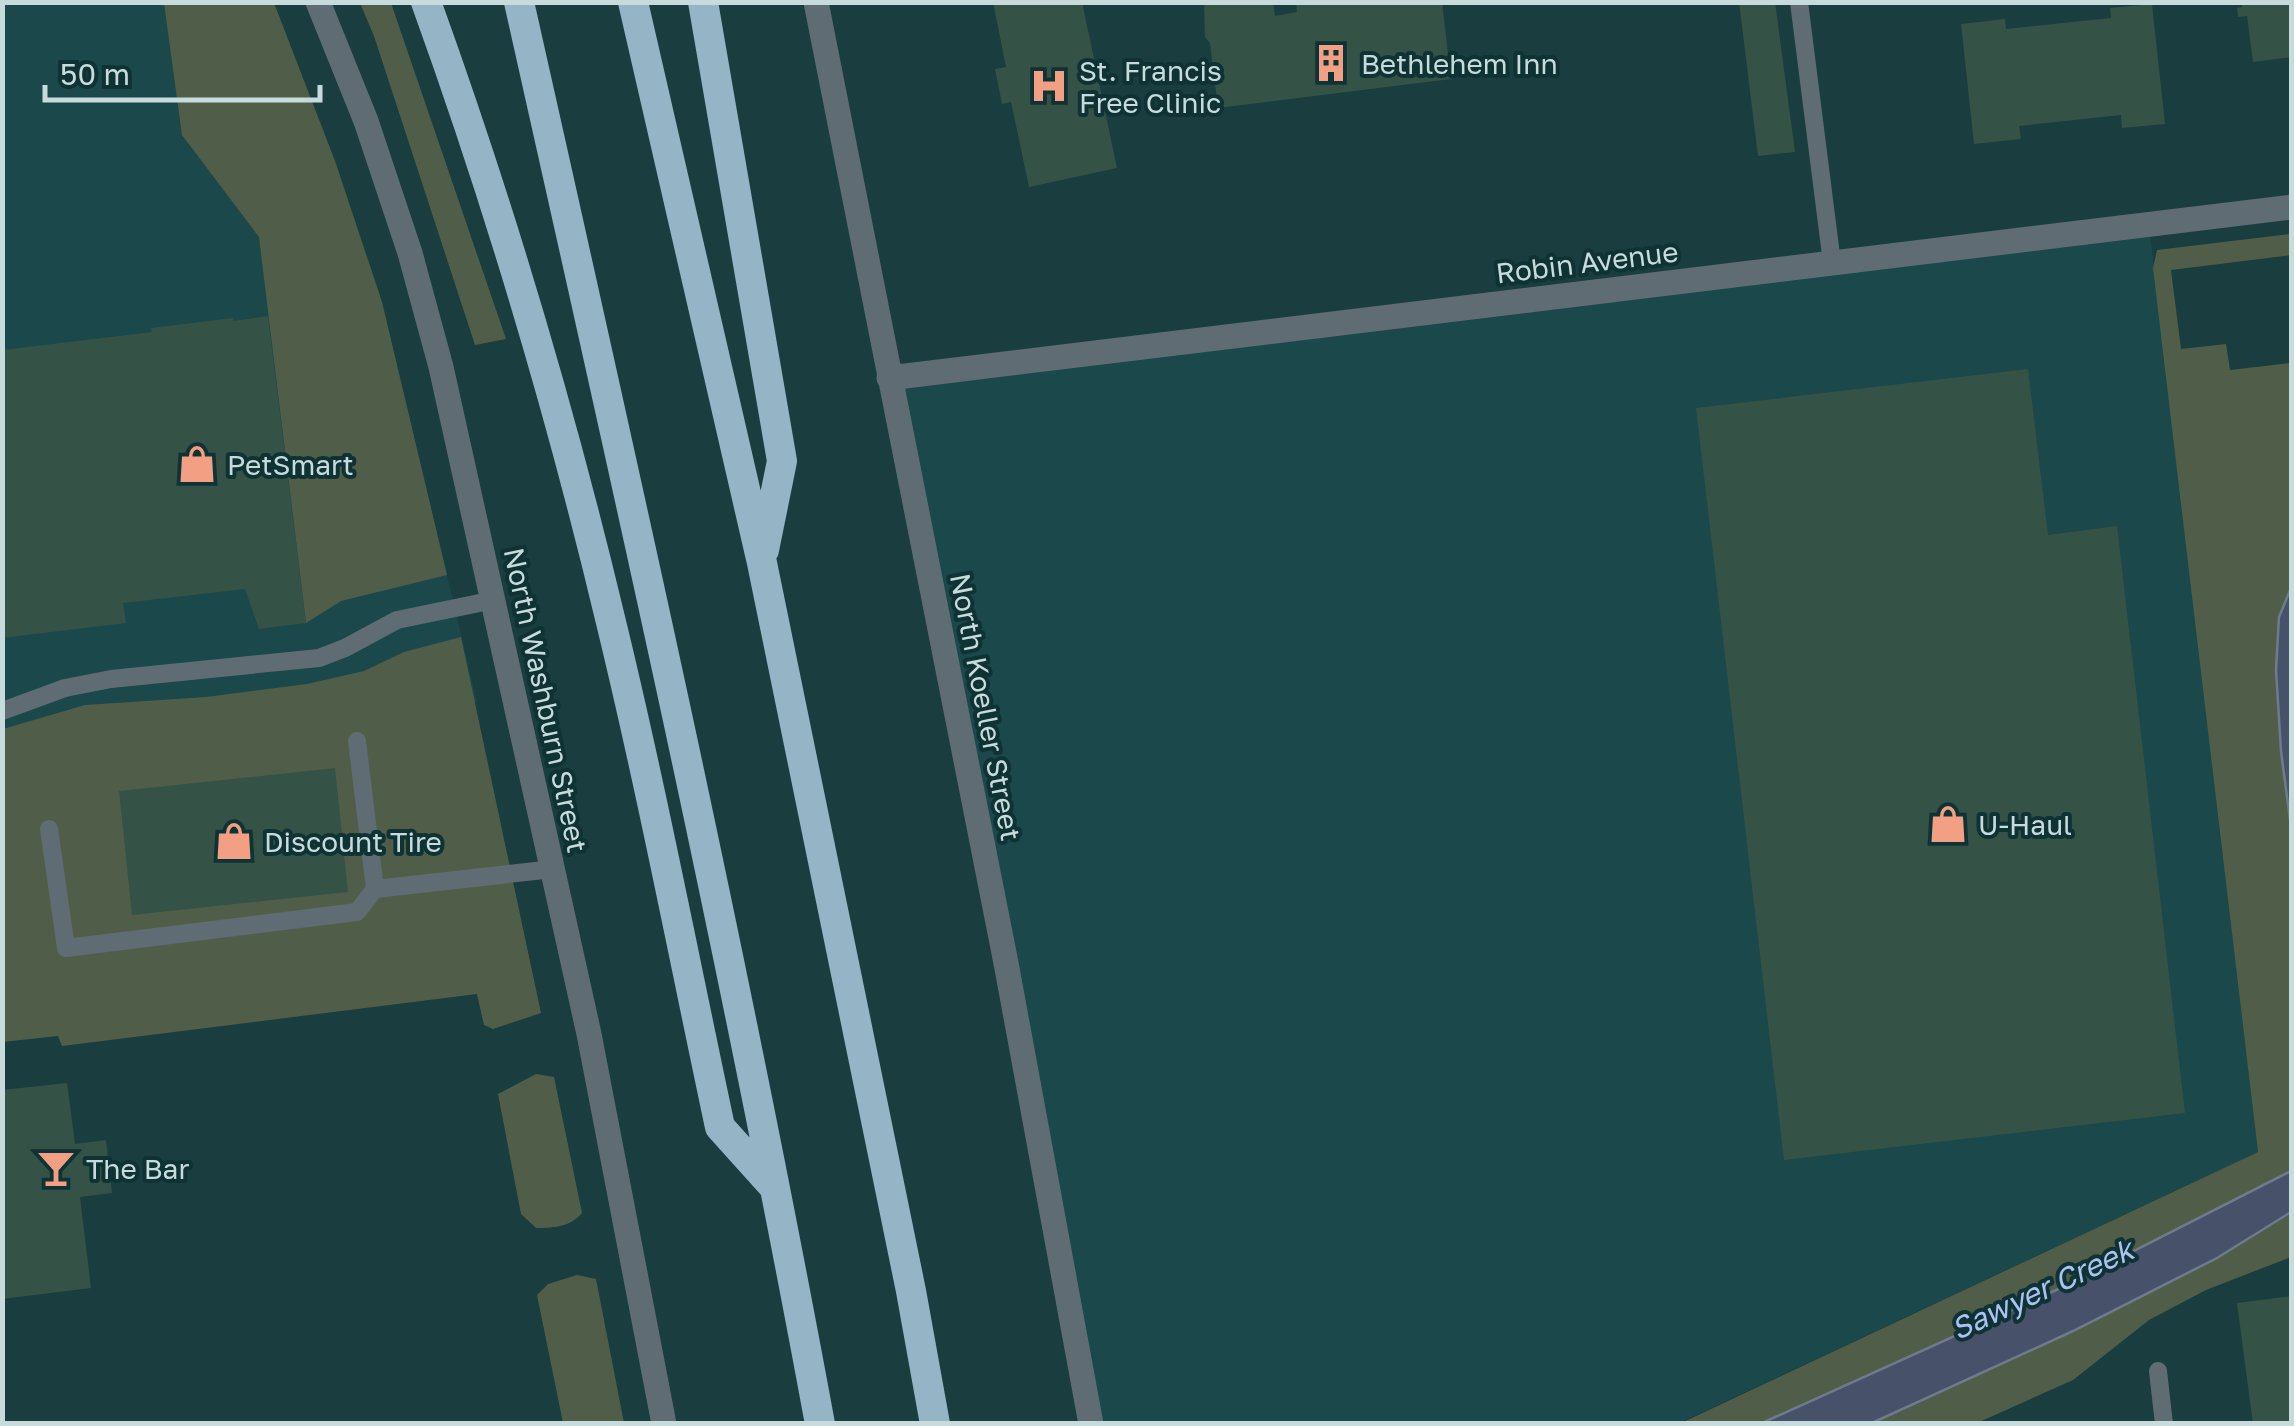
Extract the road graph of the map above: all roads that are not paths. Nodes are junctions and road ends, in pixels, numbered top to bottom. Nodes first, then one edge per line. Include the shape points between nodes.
1 (318, 2) edge
2 (426, 2) edge
3 (519, 2) edge
4 (633, 2) edge
5 (703, 2) edge
6 (816, 2) edge
7 (1799, 2) edge
8 (2292, 207) edge
9 (1832, 263) junction
10 (889, 378) junction
11 (762, 562) junction
12 (494, 600) junction
13 (2, 711) edge
14 (357, 741) dead end
15 (49, 829) dead end
16 (553, 869) junction
17 (375, 889) junction
18 (776, 1189) junction
19 (2158, 1371) dead end
20 (664, 1424) edge
21 (820, 1424) edge
22 (936, 1424) edge
23 (1091, 1424) edge
24 (2164, 1424) edge

1 - 12 street, North Washburn Street via 410,253
2 - 18 highway via 549,382 611,619 720,1127
3 - 18 highway via 624,462
4 - 11 highway
5 - 11 highway via 782,461
6 - 10 street, North Koeller Street
7 - 9 lane
8 - 9 street, Robin Avenue
9 - 10 street, Robin Avenue
10 - 23 street, North Koeller Street
11 - 22 highway
12 - 13 lane via 398,620 319,658 111,679
12 - 16 street, North Washburn Street
14 - 17 lane
15 - 17 lane via 66,948 357,912
16 - 17 lane
16 - 20 street, North Washburn Street
18 - 21 highway
19 - 24 lane

